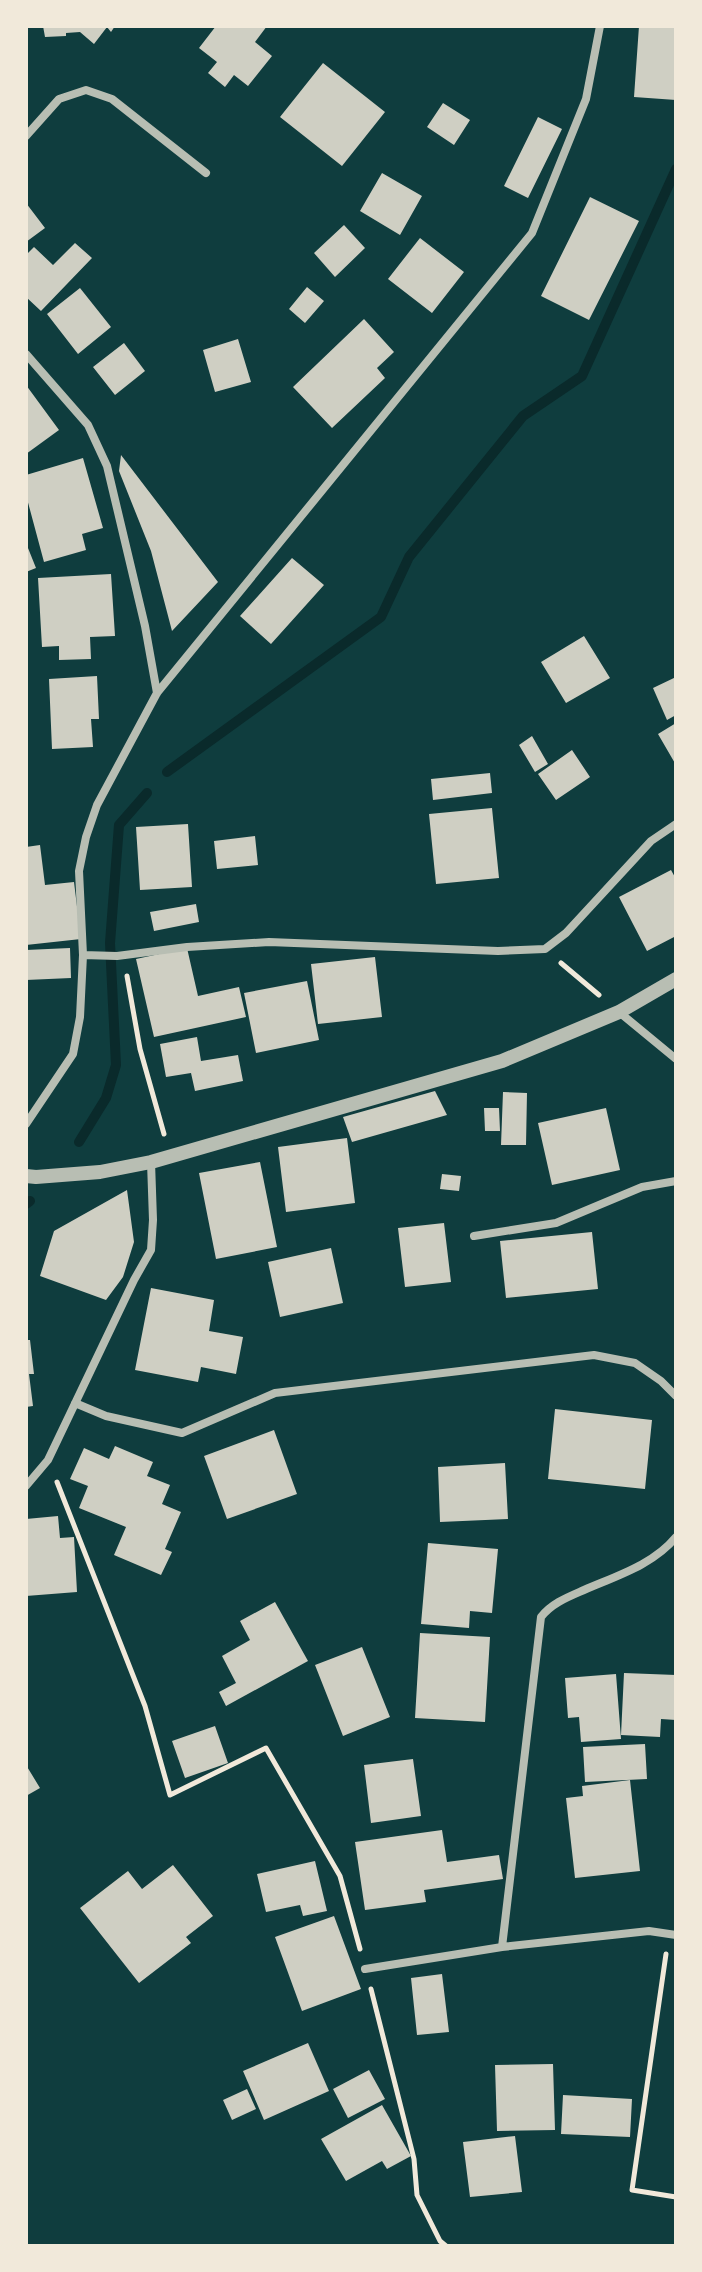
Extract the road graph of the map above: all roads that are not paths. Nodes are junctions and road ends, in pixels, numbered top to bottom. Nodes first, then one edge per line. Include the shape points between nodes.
1 (600, 26) edge
2 (26, 136) edge
3 (206, 173) dead end
4 (26, 354) edge
5 (157, 693) junction
6 (676, 824) edge
7 (83, 955) junction
8 (676, 979) edge
9 (619, 1012) junction
10 (676, 1059) edge
11 (26, 1124) edge
12 (151, 1162) junction
13 (26, 1176) edge
14 (676, 1181) edge
15 (474, 1236) dead end
16 (676, 1396) edge
17 (75, 1403) junction
18 (26, 1486) edge
19 (676, 1537) edge
20 (672, 1934) edge
21 (502, 1947) junction
22 (365, 1969) road end

1 - 5 street via 586,99 532,233
2 - 3 street via 59,99 86,90 112,99
4 - 5 street via 88,425 107,466
5 - 7 street via 97,805 86,837 79,871
6 - 7 street via 651,841 545,949 269,942
7 - 11 street via 73,1054
8 - 9 street
9 - 10 street
9 - 12 street via 502,1061
12 - 13 street via 100,1172
12 - 17 street via 151,1250
14 - 15 street via 642,1187 556,1223
16 - 17 street via 635,1363 594,1355 275,1393 182,1433 106,1416
17 - 18 street via 48,1460
19 - 21 street via 645,1562 560,1600 541,1617
20 - 21 street via 649,1931
21 - 22 street

